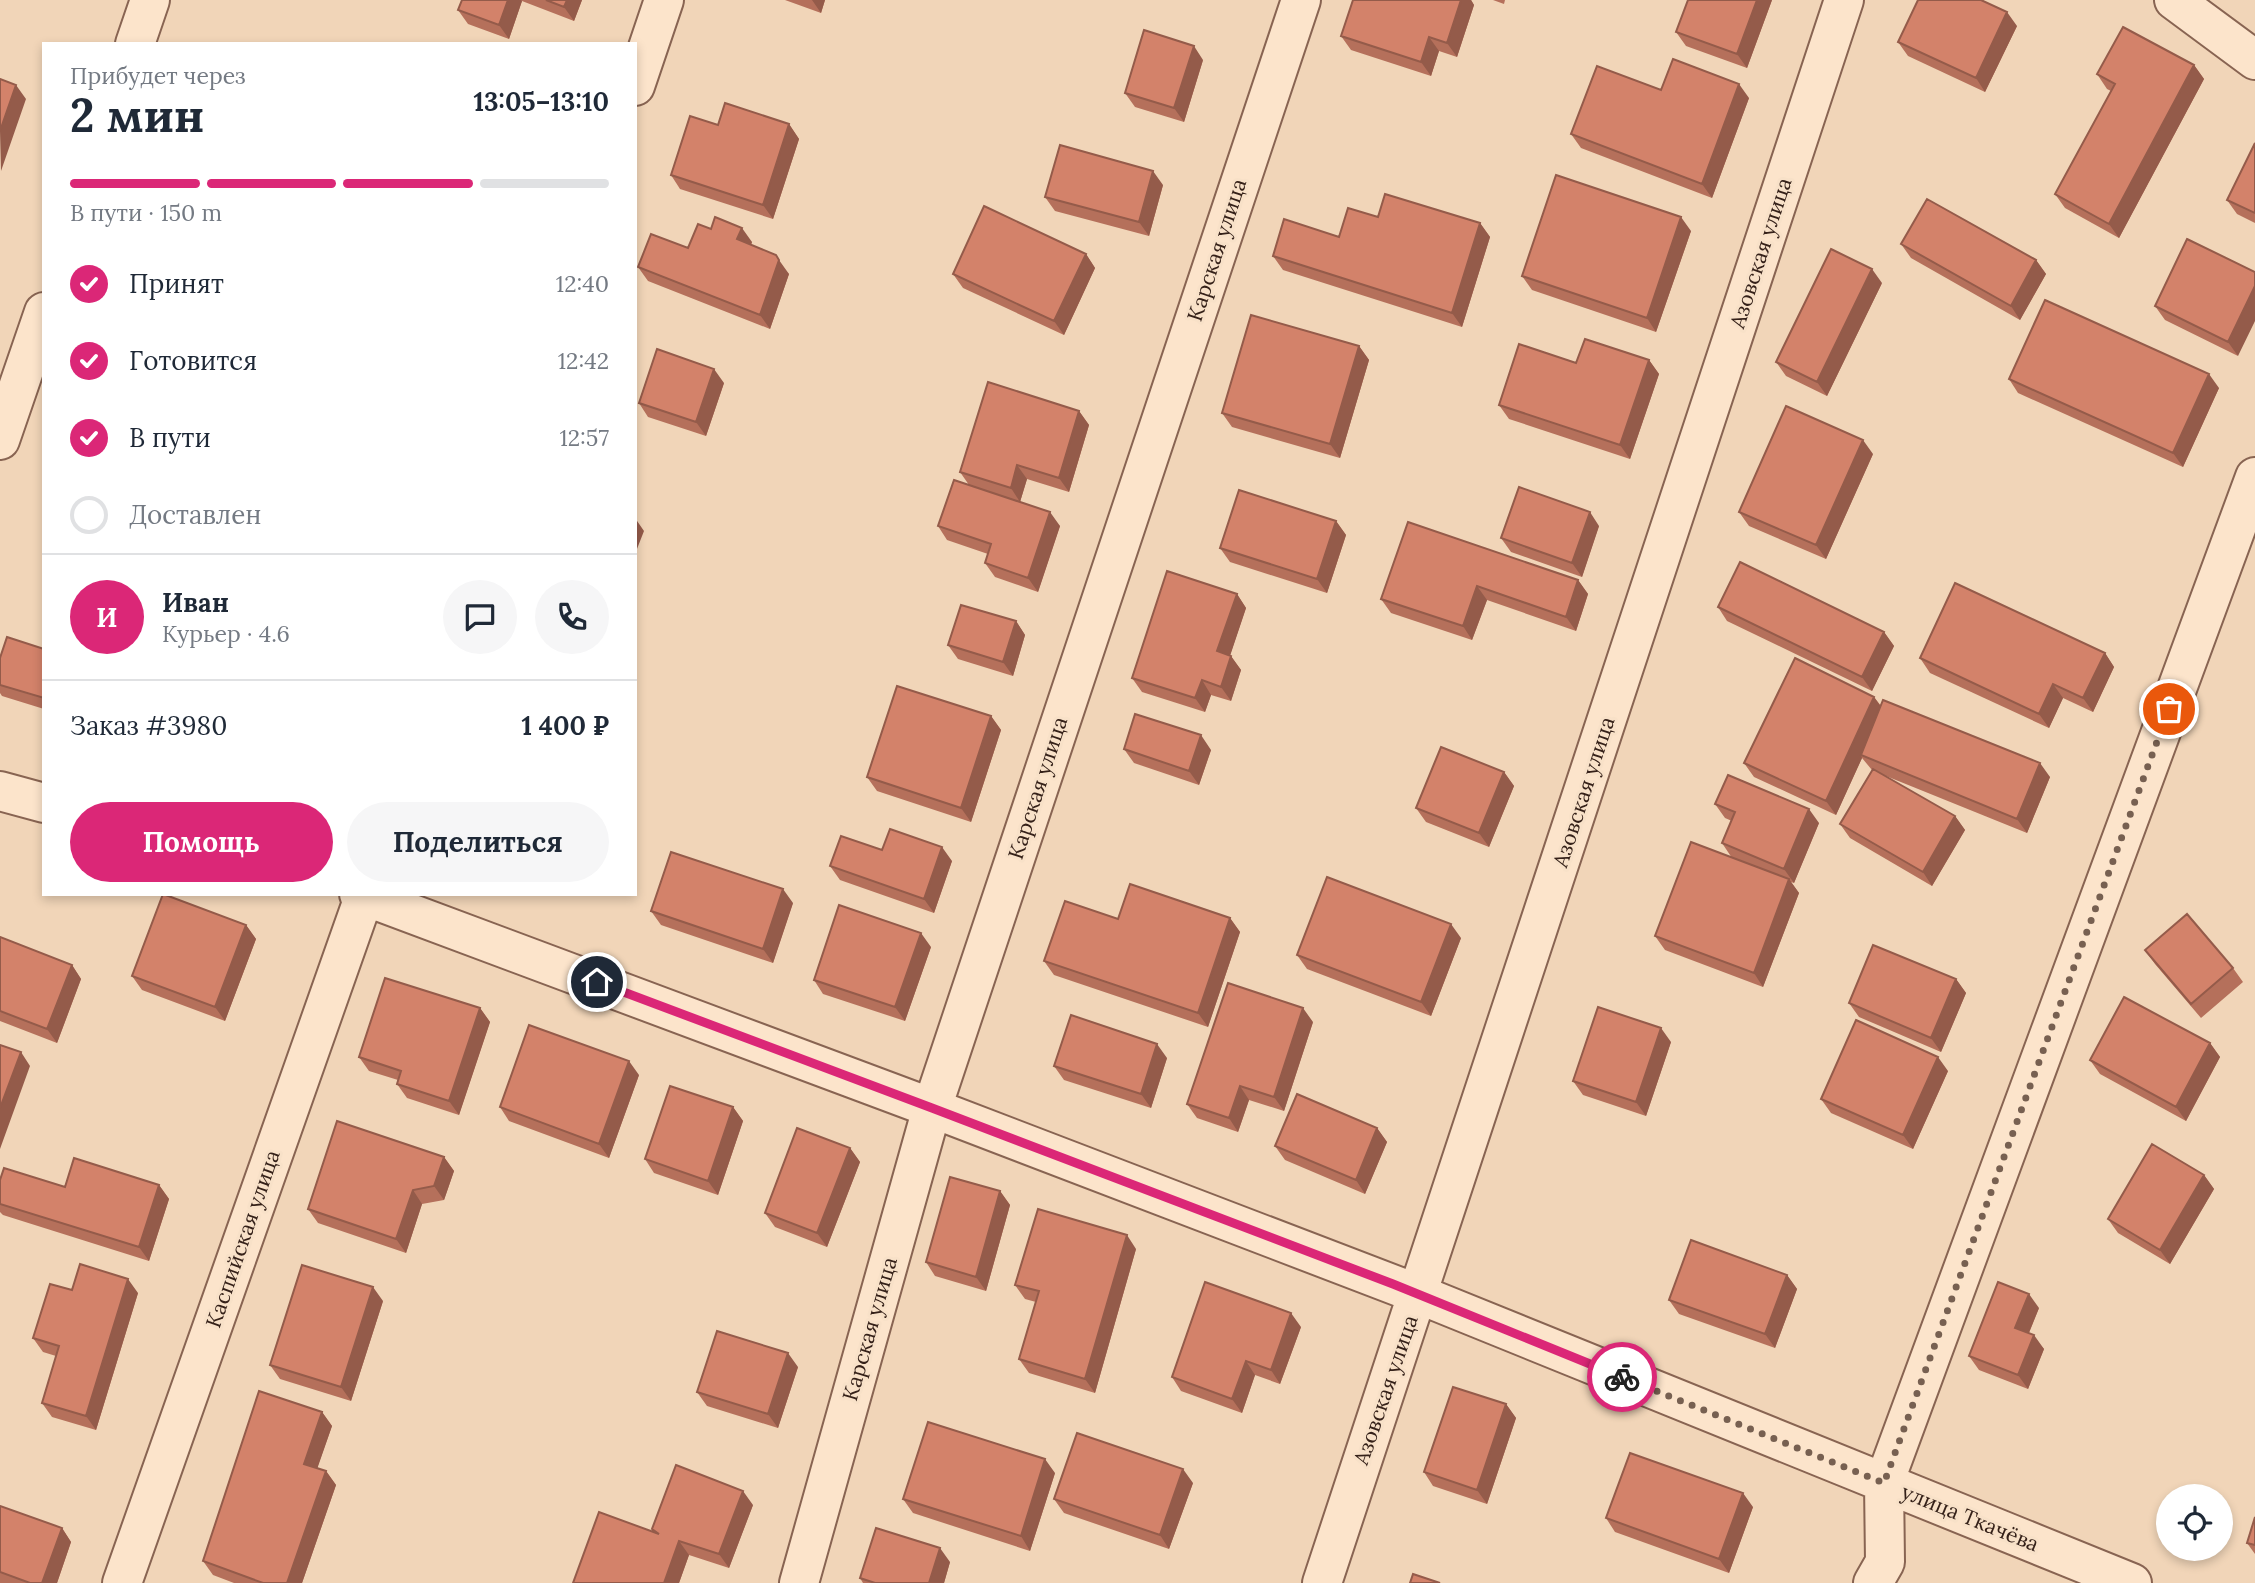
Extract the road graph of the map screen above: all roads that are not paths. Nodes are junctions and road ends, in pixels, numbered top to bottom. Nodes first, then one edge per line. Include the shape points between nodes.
1 (150, 0) edge
2 (664, 0) edge
3 (1301, 0) edge
4 (1844, 0) edge
5 (2174, 0) edge
6 (136, 42) edge
7 (2255, 61) edge
8 (637, 80) edge
9 (42, 318) edge
10 (0, 440) edge
11 (2255, 477) edge
12 (0, 791) edge
13 (42, 802) edge
14 (363, 896) edge
15 (366, 896) edge
16 (932, 1108) junction
17 (1419, 1294) junction
18 (1884, 1483) junction
19 (122, 1583) edge
20 (799, 1583) edge
21 (1322, 1583) edge
22 (1873, 1583) edge
23 (2132, 1583) edge

1 - 6 street
2 - 8 street
3 - 16 street, Карская улица
4 - 17 street, Азовская улица
5 - 7 street
9 - 10 street
11 - 18 street
12 - 13 street
14 - 19 street, Каспийская улица
15 - 16 street, улица Ткачёва
16 - 17 street, улица Ткачёва
16 - 20 street, Карская улица
17 - 18 street, улица Ткачёва
17 - 21 street, Азовская улица
18 - 22 street via 1885,1562
18 - 23 street, улица Ткачёва

